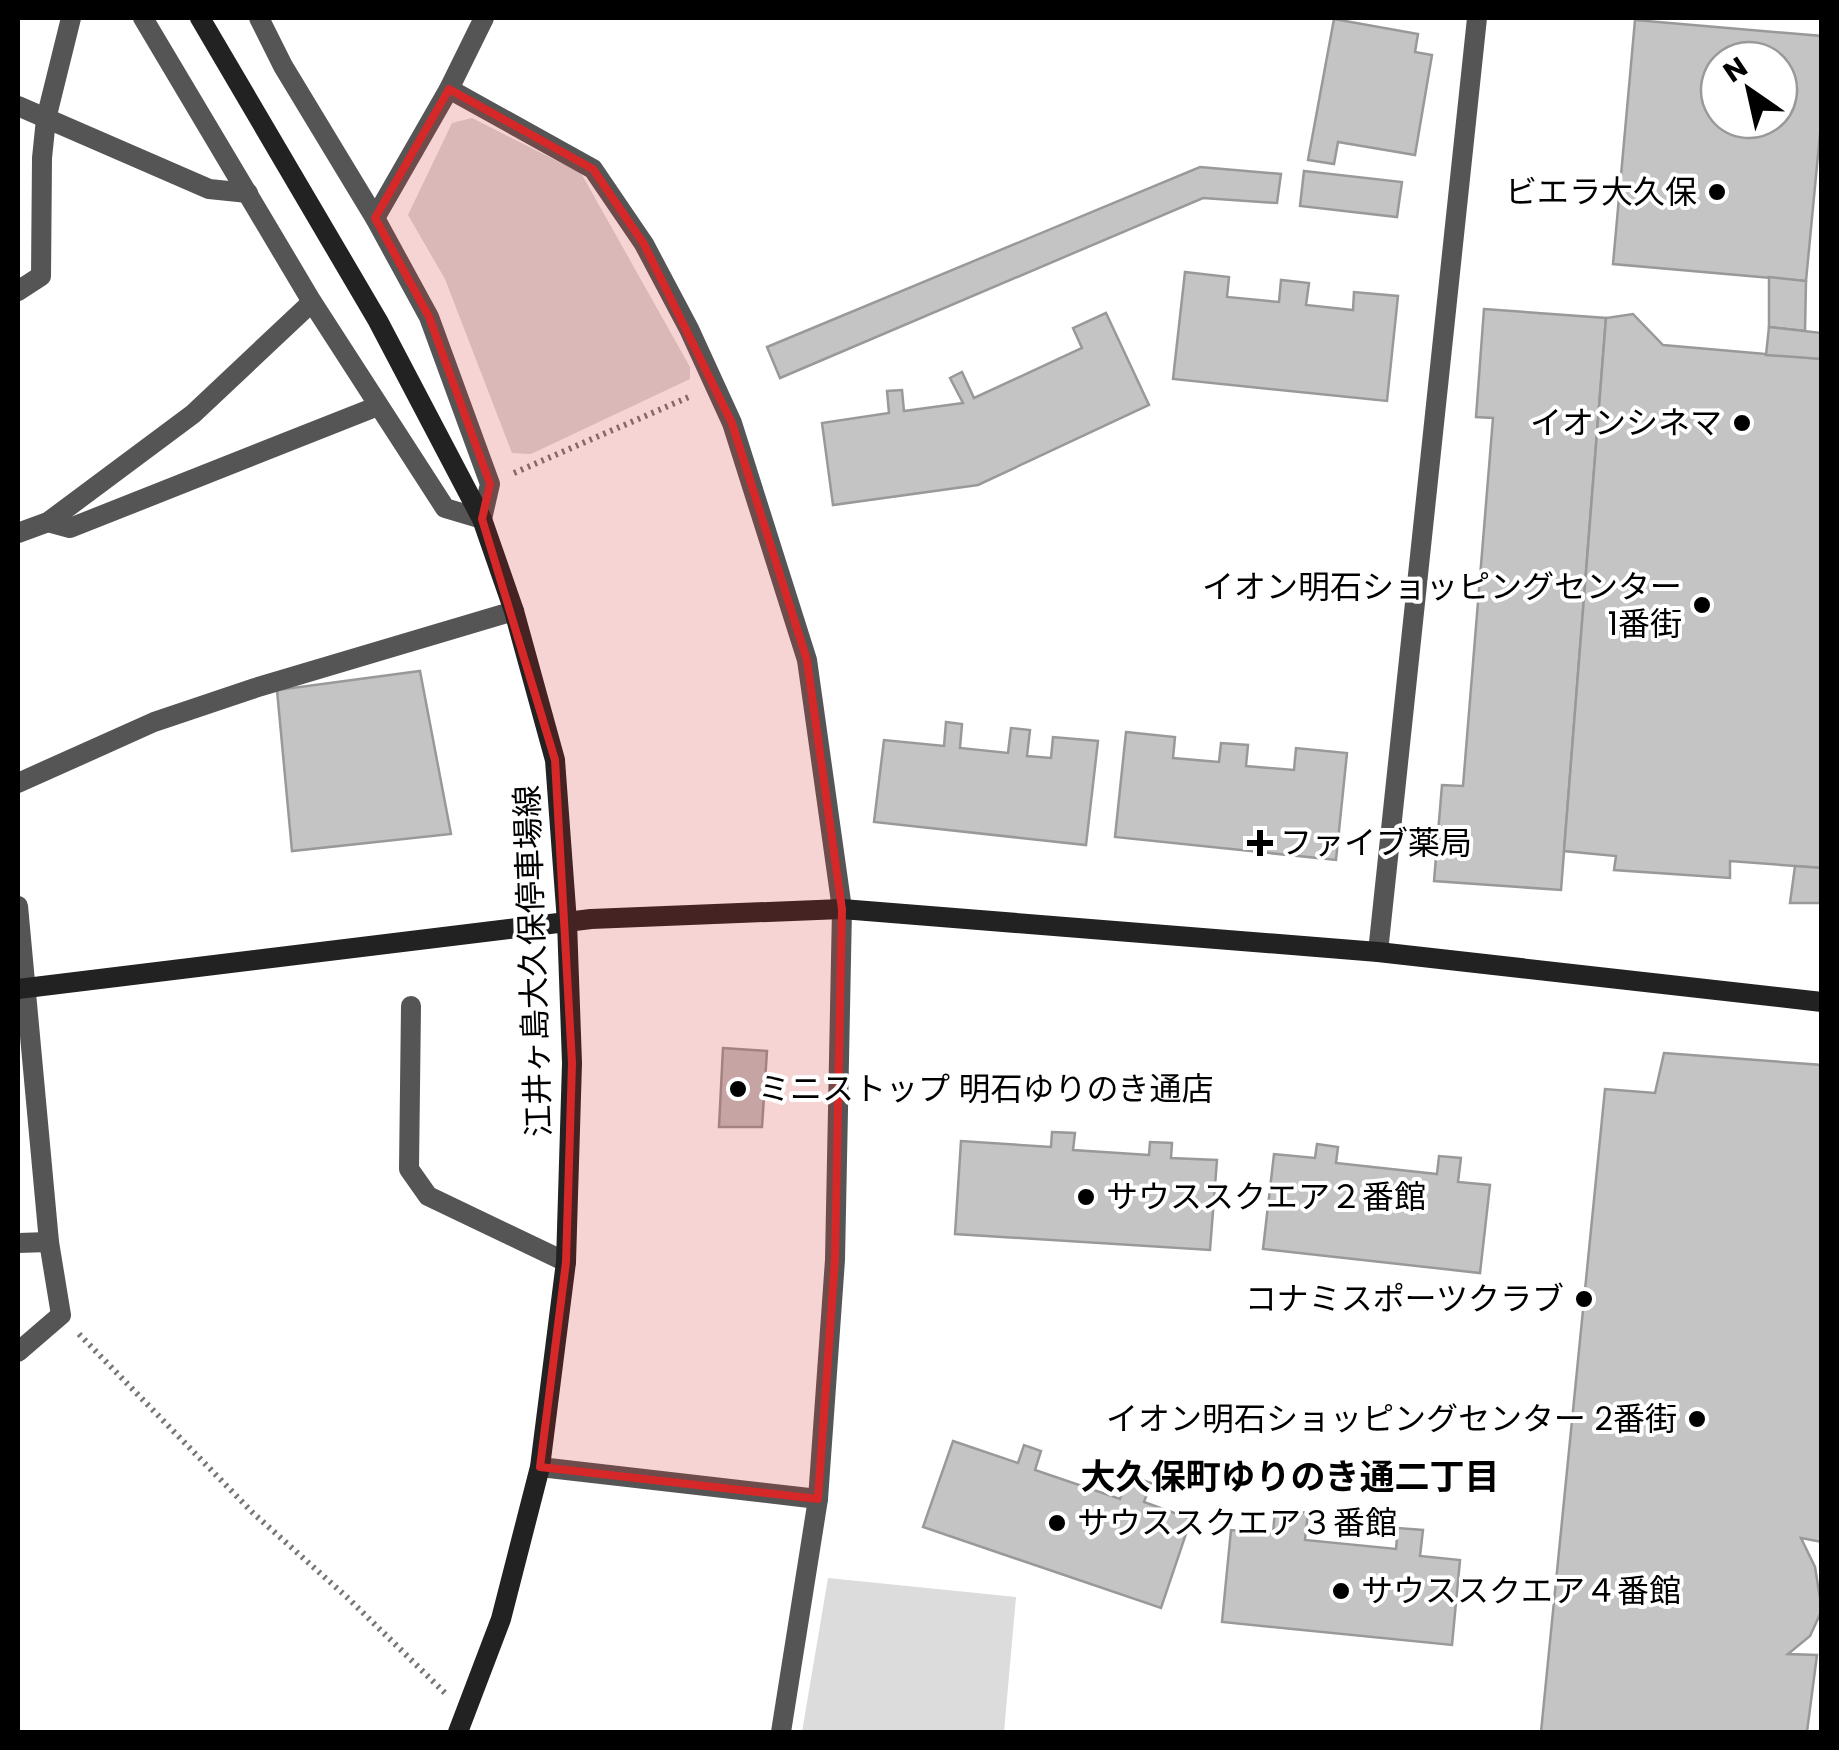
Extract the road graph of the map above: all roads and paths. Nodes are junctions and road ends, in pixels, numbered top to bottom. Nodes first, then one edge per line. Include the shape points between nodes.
1 (71, 18) edge
2 (143, 18) edge
3 (200, 18) edge
4 (259, 18) edge
5 (484, 18) edge
6 (1477, 18) edge
7 (449, 88) junction
8 (18, 106) edge
9 (46, 119) junction
10 (248, 193) junction
11 (374, 218) junction
12 (18, 292) edge
13 (312, 302) junction
14 (715, 385) junction
15 (378, 406) junction
16 (490, 484) junction
17 (482, 518) junction
18 (48, 522) junction
19 (18, 533) edge
20 (514, 610) junction
21 (18, 783) edge
22 (18, 906) edge
23 (842, 909) junction
24 (567, 922) junction
25 (1378, 952) junction
26 (22, 988) edge
27 (1822, 1002) edge
28 (411, 1006) dead end
29 (49, 1242) junction
30 (18, 1243) edge
31 (566, 1262) junction
32 (61, 1316) junction
33 (18, 1352) edge
34 (540, 1467) junction
35 (818, 1500) junction
36 (462, 1723) edge
37 (781, 1732) edge

1 - 9 street
2 - 10 street
3 - 17 main road, 江井ヶ島大久保停車場線 via 378,321
4 - 11 street
5 - 7 street
6 - 25 street
7 - 11 street
7 - 14 street via 594,168 644,244
8 - 9 street
9 - 10 street via 209,189
9 - 12 street via 41,276
10 - 13 street
11 - 16 street via 429,317
13 - 15 street
13 - 18 street via 192,414
14 - 16 path
14 - 23 street via 807,660
15 - 17 street via 445,508
15 - 18 street via 70,528
16 - 17 street
17 - 20 main road, 江井ヶ島大久保停車場線
18 - 19 street
20 - 21 street via 154,722
20 - 24 main road, 江井ヶ島大久保停車場線 via 555,760
22 - 26 street
23 - 24 main road
23 - 25 main road
23 - 35 street via 836,1260
24 - 26 main road
24 - 31 main road, 江井ヶ島大久保停車場線 via 572,1062
25 - 27 main road
26 - 29 street
28 - 31 street via 409,1169 428,1196
29 - 30 street
29 - 32 street
31 - 34 main road, 江井ヶ島大久保停車場線
32 - 33 street
32 - 36 path via 253,1513 349,1599
34 - 35 street
34 - 36 main road, 江井ヶ島大久保停車場線 via 501,1619
35 - 37 street

